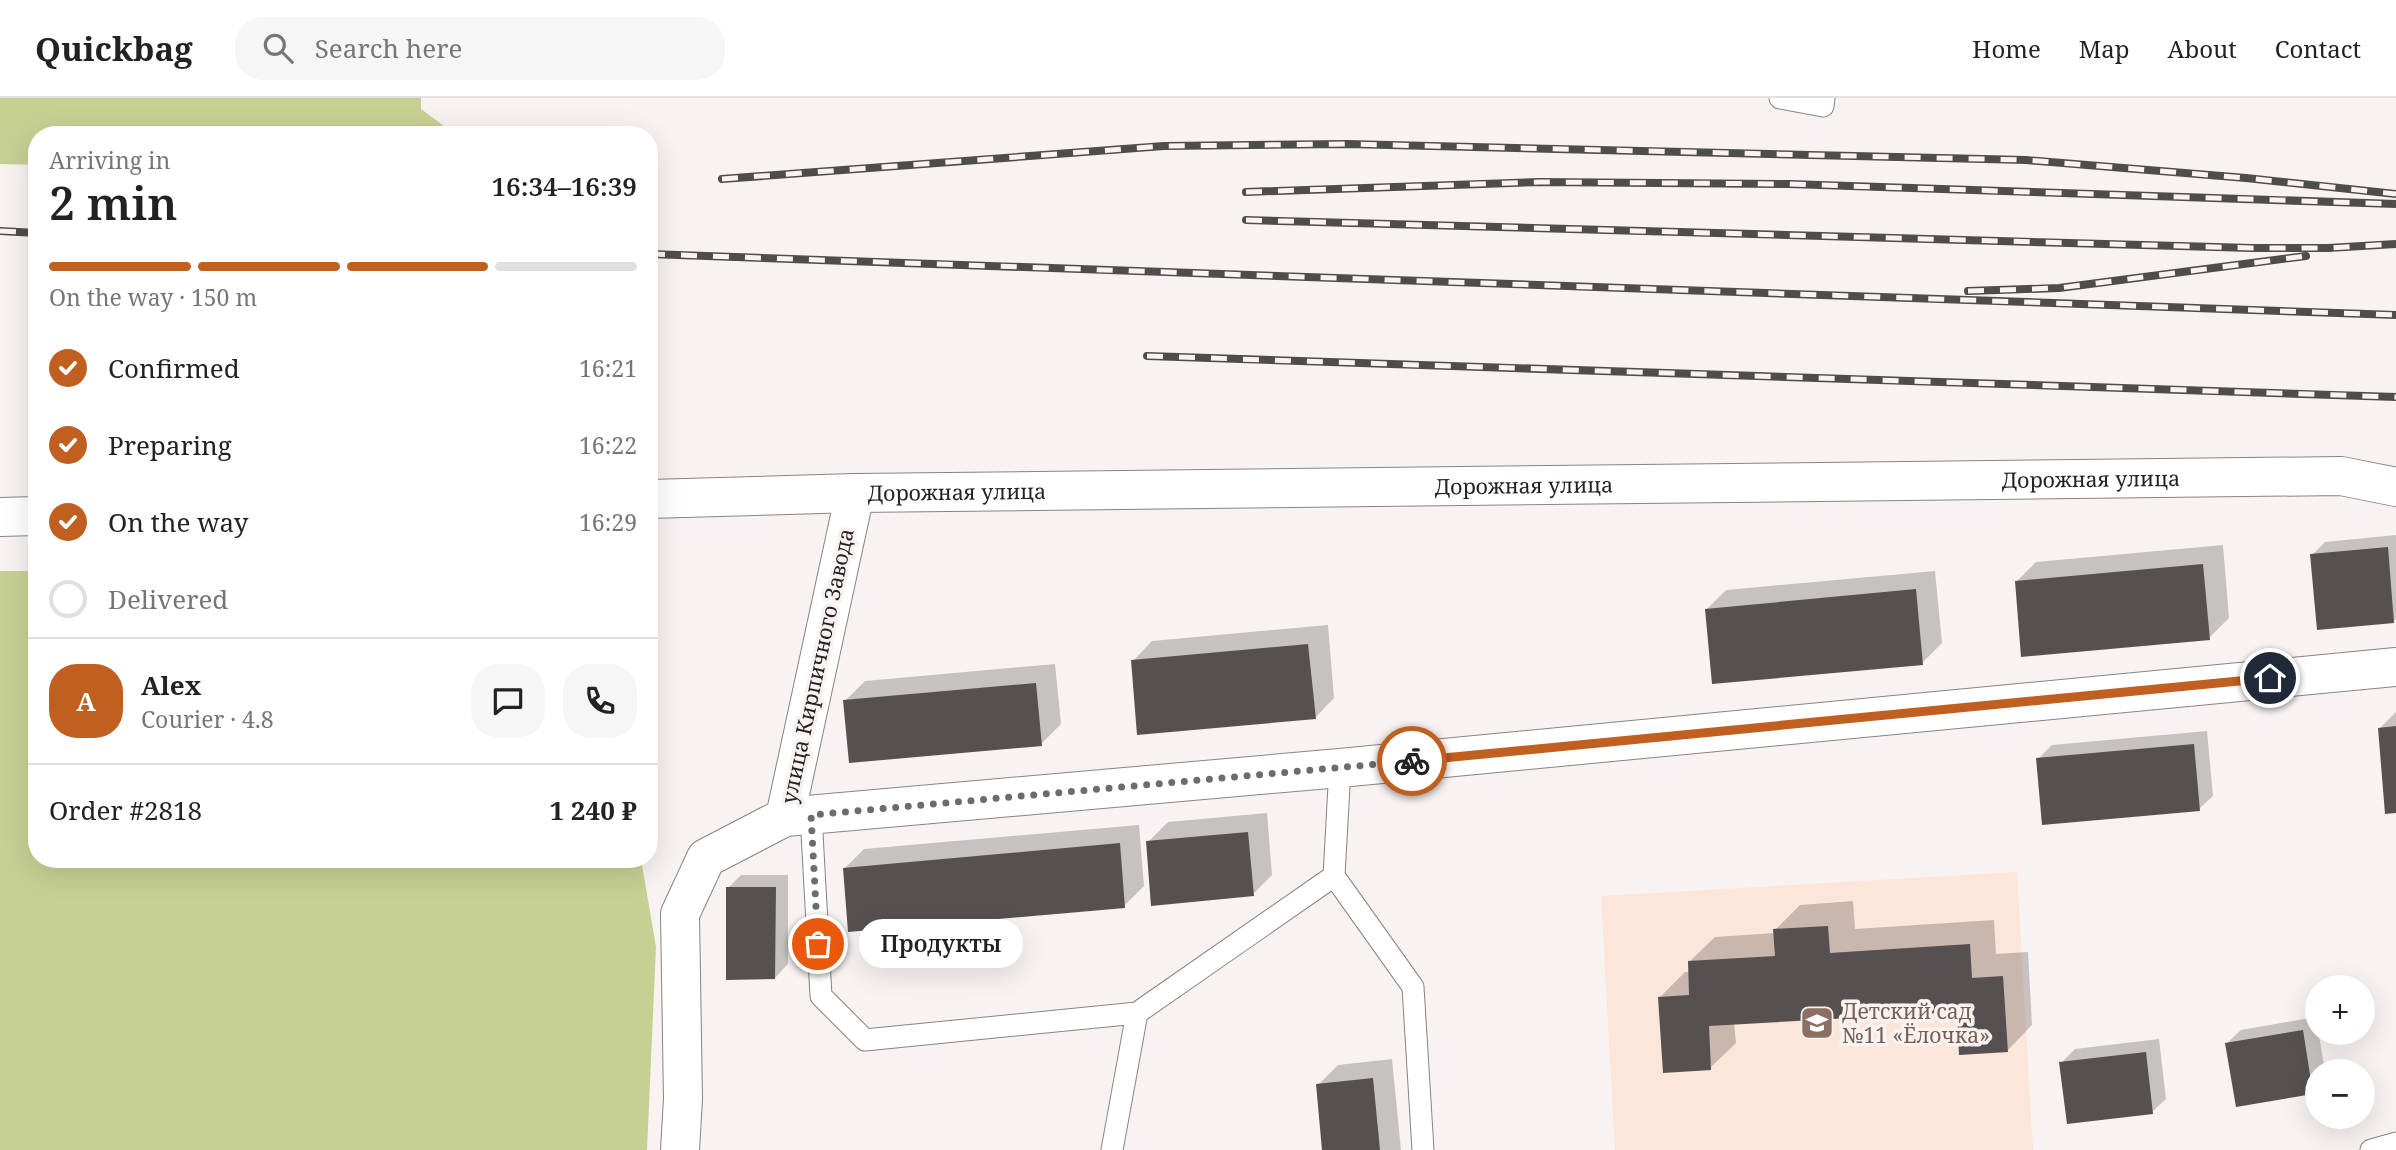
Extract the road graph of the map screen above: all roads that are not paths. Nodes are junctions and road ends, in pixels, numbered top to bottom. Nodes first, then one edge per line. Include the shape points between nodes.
1 (1780, 98) edge
2 (1824, 98) edge
3 (2396, 487) edge
4 (855, 493) junction
5 (658, 499) edge
6 (28, 516) edge
7 (0, 517) edge
8 (2396, 667) edge
9 (1340, 768) junction
10 (798, 816) junction
11 (1334, 876) junction
12 (1137, 1013) junction
13 (2396, 1143) edge
14 (680, 1150) edge
15 (1112, 1150) edge
16 (1423, 1150) edge
17 (2371, 1150) edge

1 - 2 lane via 1823,106
3 - 4 street, Дорожная улица via 2342,476
4 - 5 street, Дорожная улица
4 - 10 street, улица Кирпичного Завода
6 - 7 street
8 - 9 street, улица Кирпичного Завода
9 - 10 street, улица Кирпичного Завода
9 - 11 lane
10 - 12 lane via 821,996 865,1041
10 - 14 street via 706,859 680,914
11 - 12 lane
11 - 16 lane via 1413,986
12 - 15 lane
13 - 17 lane

